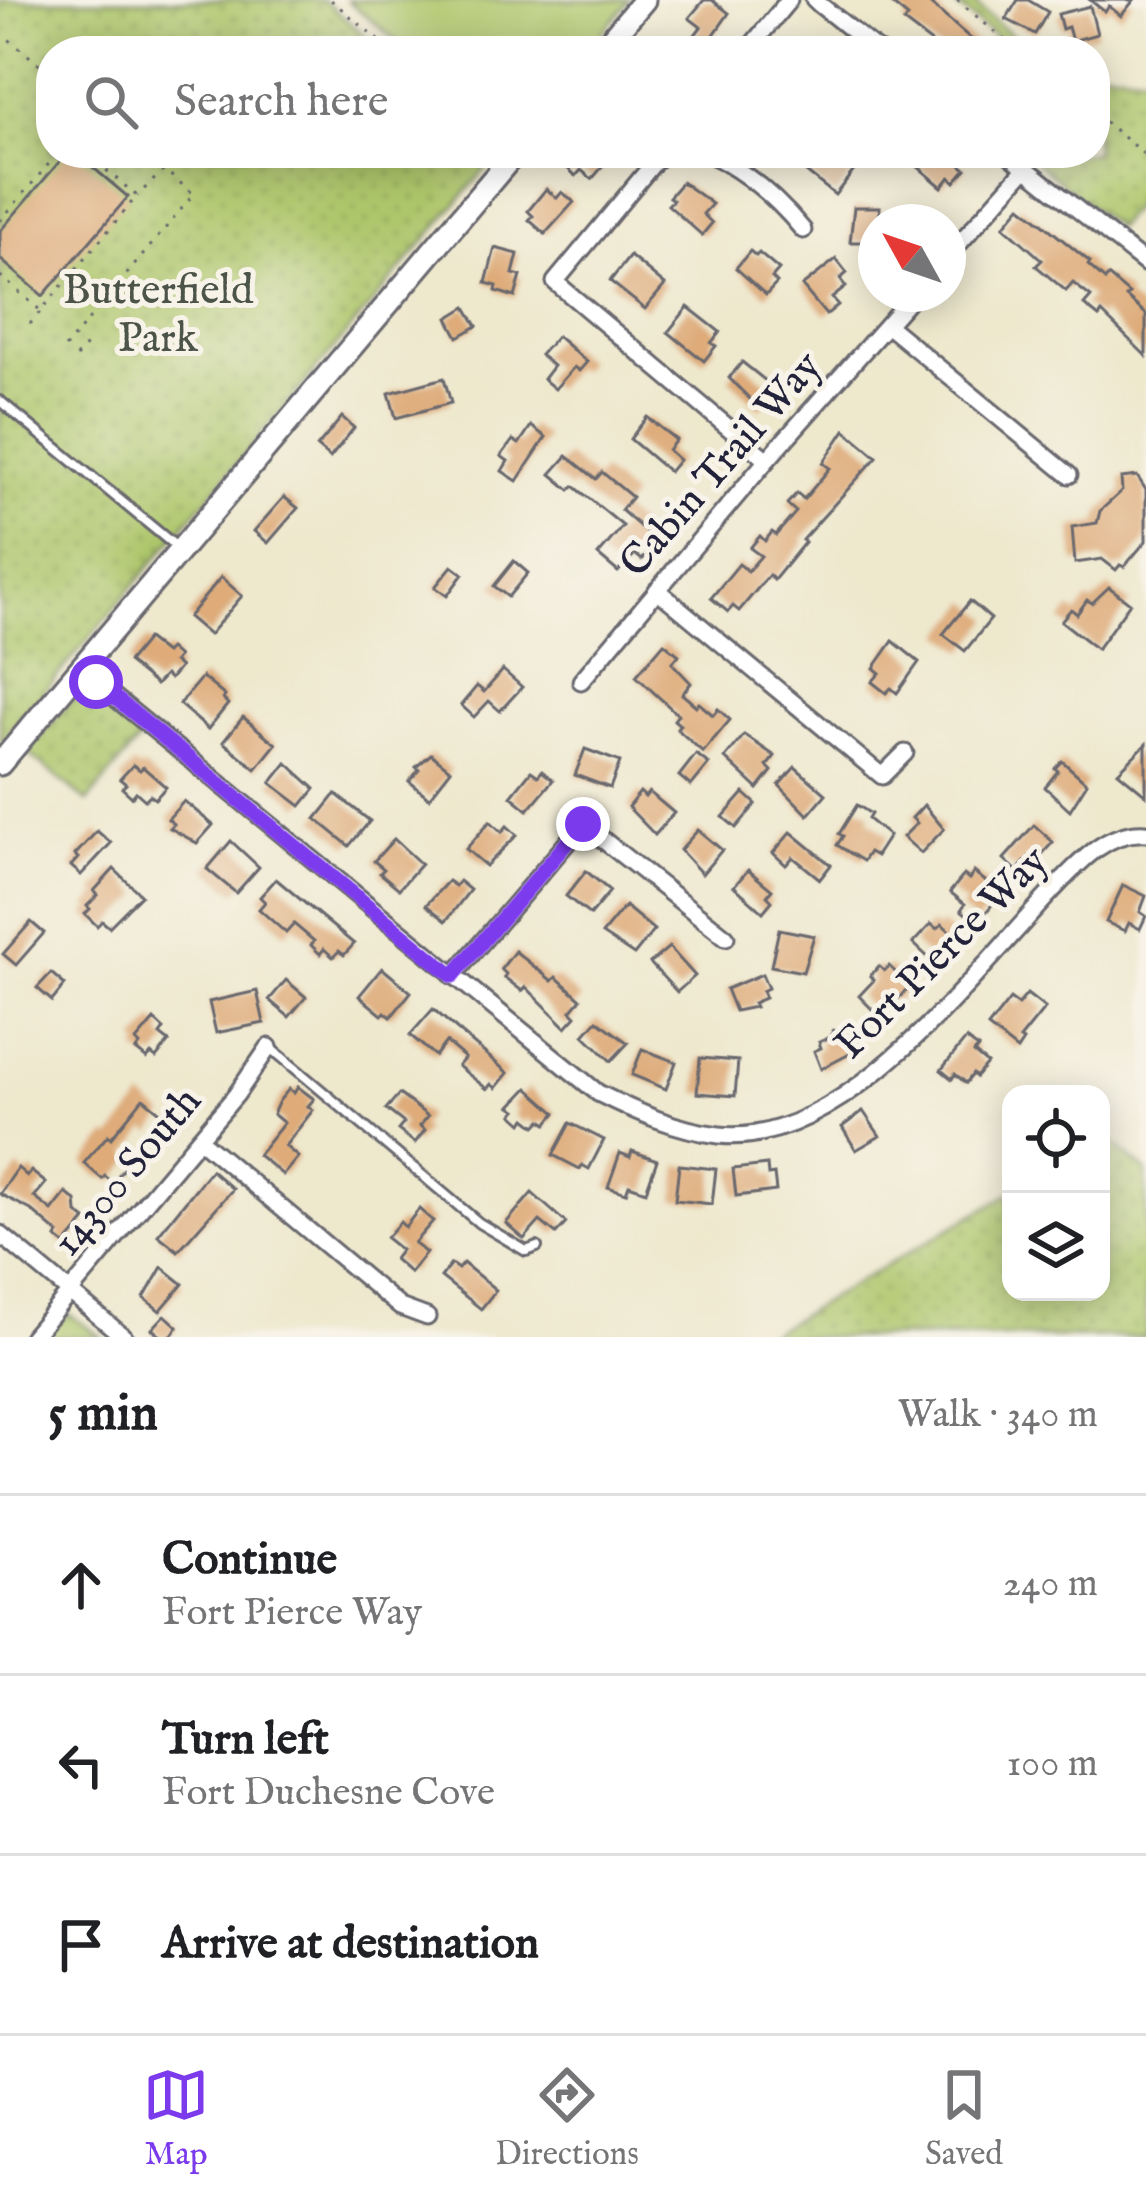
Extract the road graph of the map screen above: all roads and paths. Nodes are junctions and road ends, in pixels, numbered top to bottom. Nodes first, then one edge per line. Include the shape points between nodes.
1 (331, 0) edge
2 (644, 0) edge
3 (789, 0) edge
4 (814, 0) edge
5 (957, 0) edge
6 (0, 32) edge
7 (374, 36) edge
8 (614, 36) edge
9 (759, 36) edge
10 (859, 36) edge
11 (1000, 36) edge
12 (36, 62) edge
13 (1110, 126) edge
14 (1146, 156) edge
15 (45, 168) edge
16 (104, 168) edge
17 (502, 168) edge
18 (650, 168) edge
19 (735, 168) edge
20 (1026, 168) joint
21 (137, 196) junction
22 (0, 221) edge
23 (803, 230) dead end
24 (966, 236) edge
25 (1146, 264) edge
26 (0, 276) edge
27 (42, 312) junction
28 (898, 312) edge
29 (30, 324) dead end
30 (887, 325) junction
31 (90, 340) dead end
32 (65, 348) dead end
33 (76, 357) dead end
34 (0, 401) edge
35 (767, 460) junction
36 (1069, 475) dead end
37 (180, 550) junction
38 (657, 590) junction
39 (80, 669) junction
40 (581, 681) dead end
41 (905, 753) dead end
42 (0, 764) edge
43 (1146, 833) edge
44 (726, 938) dead end
45 (453, 976) junction
46 (269, 1047) joint
47 (199, 1139) junction
48 (0, 1234) edge
49 (537, 1247) dead end
50 (69, 1293) junction
51 (427, 1316) dead end
52 (32, 1337) edge
53 (124, 1337) edge

1 - 7 path
2 - 8 street
3 - 9 street
4 - 10 street
5 - 11 path
6 - 12 path
13 - 14 path
15 - 22 path
16 - 21 path
17 - 37 street
18 - 35 street via 555,282
19 - 23 street
20 - 24 street
20 - 25 street
21 - 27 path
21 - 32 path via 164,170 194,194
26 - 27 path
27 - 29 path
28 - 30 street, Cabin Trail Way
30 - 35 street, Cabin Trail Way
30 - 36 street
31 - 33 path
34 - 37 lane
35 - 38 street, Cabin Trail Way
37 - 39 street
38 - 40 street, Cabin Trail Way
38 - 41 street via 882,776
39 - 42 street
39 - 45 street, Fort Pierce Way
43 - 45 street, Fort Pierce Way via 1124,831 1078,863 876,1076 776,1129 722,1136 640,1114 561,1066
44 - 45 street via 583,824
46 - 47 street, 14300 South
46 - 49 lane via 479,1222 526,1251
47 - 50 street, 14300 South
47 - 51 street via 400,1307
48 - 50 street
50 - 52 street, 14300 South
50 - 53 street

